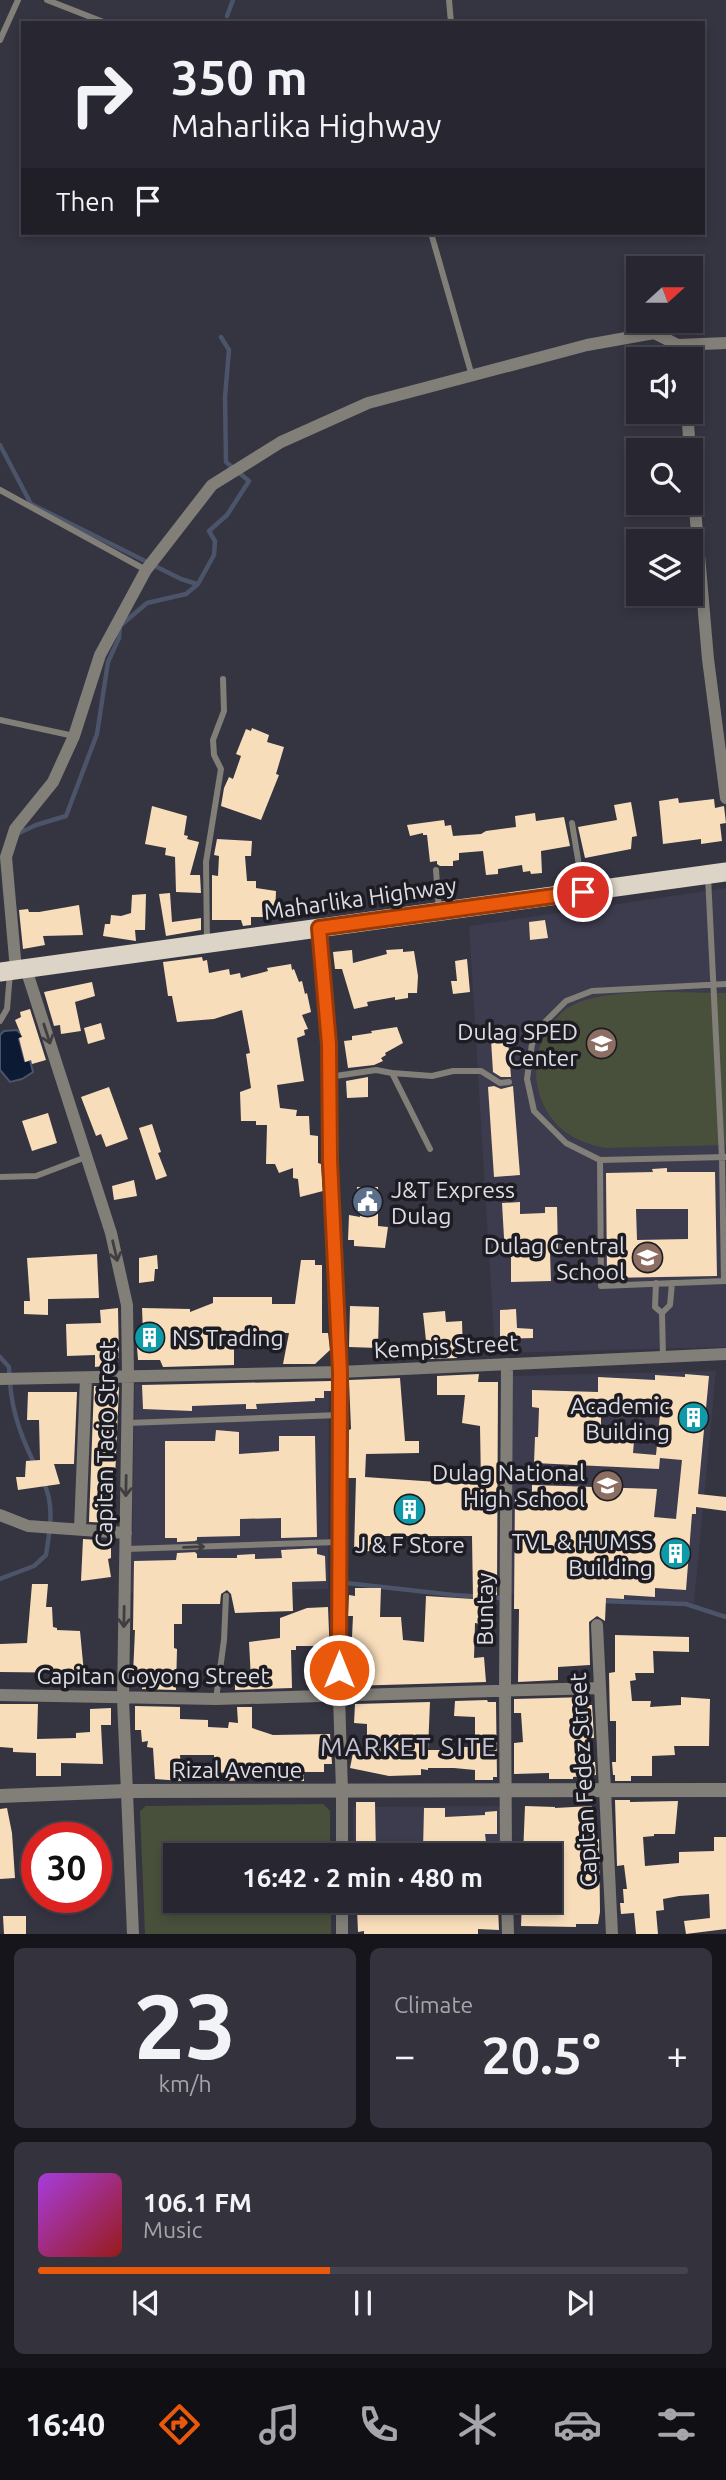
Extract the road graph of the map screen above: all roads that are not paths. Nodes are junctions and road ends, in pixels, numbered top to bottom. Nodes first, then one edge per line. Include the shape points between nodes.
1 (18, 0) edge
2 (47, 0) edge
3 (449, 0) edge
4 (101, 21) edge
5 (451, 21) edge
6 (0, 40) edge
7 (432, 235) edge
8 (726, 343) edge
9 (678, 345) joint
10 (472, 376) junction
11 (0, 490) edge
12 (696, 515) edge
13 (146, 570) junction
14 (223, 679) dead end
15 (0, 720) edge
16 (74, 736) junction
17 (726, 798) edge
18 (572, 823) dead end
19 (436, 870) dead end
20 (717, 873) edge
21 (583, 892) junction
22 (439, 911) junction
23 (319, 928) junction
24 (207, 943) junction
25 (13, 970) edge
26 (712, 984) junction
27 (726, 984) edge
28 (0, 1021) edge
29 (393, 1073) junction
30 (329, 1077) junction
31 (509, 1082) dead end
32 (430, 1149) dead end
33 (86, 1157) junction
34 (724, 1157) edge
35 (600, 1160) junction
36 (0, 1177) edge
37 (725, 1281) edge
38 (656, 1283) junction
39 (672, 1283) junction
40 (662, 1313) junction
41 (726, 1354) edge
42 (663, 1357) junction
43 (507, 1364) junction
44 (340, 1372) junction
45 (128, 1377) junction
46 (86, 1378) junction
47 (5, 1379) edge
48 (339, 1415) junction
49 (127, 1423) junction
50 (0, 1515) edge
51 (80, 1530) junction
52 (126, 1533) junction
53 (339, 1542) junction
54 (125, 1549) junction
55 (226, 1596) dead end
56 (597, 1625) dead end
57 (599, 1688) junction
58 (505, 1691) junction
59 (0, 1695) edge
60 (338, 1696) junction
61 (123, 1699) junction
62 (216, 1699) junction
63 (726, 1790) edge
64 (126, 1791) junction
65 (342, 1791) junction
66 (605, 1791) junction
67 (505, 1792) junction
68 (0, 1796) edge
69 (342, 1843) edge
70 (506, 1843) edge
71 (342, 1913) edge
72 (507, 1913) edge
73 (134, 1934) edge
74 (342, 1934) edge
75 (508, 1934) edge
76 (612, 1934) edge

1 - 6 lane
2 - 4 lane
3 - 5 lane
7 - 10 lane
8 - 9 street
9 - 10 street, Capitan Tacio Street via 654,333 587,345
10 - 13 street, Capitan Tacio Street via 368,403 281,442 212,485
11 - 13 lane
12 - 17 street
13 - 16 street, Capitan Tacio Street via 100,655
14 - 24 lane via 224,711 214,740 214,755 222,769 206,862
15 - 16 lane
16 - 25 street, Capitan Tacio Street via 53,782 15,829 6,858
18 - 21 lane
19 - 22 lane
20 - 21 highway, Maharlika Highway
20 - 26 lane
21 - 22 highway, Maharlika Highway
22 - 23 highway, Maharlika Highway
23 - 24 highway, Maharlika Highway
23 - 30 street
24 - 25 highway, Maharlika Highway
25 - 28 lane via 7,1009
25 -> 33 street, Capitan Tacio Street
26 - 27 lane
26 - 34 lane
26 - 35 lane via 592,991 566,1002 545,1022 533,1044 527,1079 534,1111 566,1143
29 - 30 lane via 376,1070
29 - 31 lane via 481,1072 500,1083
29 - 32 lane
30 - 44 street
33 - 36 lane via 36,1176
33 -> 45 street, Capitan Tacio Street via 111,1233 127,1305
34 - 35 lane
34 - 37 lane
35 - 38 lane via 601,1286
37 - 39 lane
38 - 39 lane
38 - 40 lane via 655,1307
39 - 40 lane via 670,1305
40 - 42 lane
41 - 42 street, Kempis Street
42 - 43 street, Kempis Street
43 - 44 street, Kempis Street
43 - 58 street, Buntay
44 - 45 street, Kempis Street
44 - 48 street
45 - 46 street, Kempis Street
45 - 49 street, Capitan Tacio Street
46 - 47 street, Kempis Street
46 - 51 street
48 - 49 lane
48 - 53 street
49 -> 52 street, Capitan Tacio Street
50 - 51 street via 28,1526
51 - 52 street
52 - 54 street, Capitan Tacio Street
54 -> 53 lane
53 - 60 street
54 -> 61 street, Capitan Tacio Street
55 - 62 lane
56 - 57 street, Capitan Fedez Street
57 - 58 street, Capitan Goyong Street
57 - 66 street, Capitan Fedez Street
58 - 60 street, Capitan Goyong Street
58 - 67 street, Buntay
59 - 61 street, Capitan Goyong Street
60 - 62 street, Capitan Goyong Street
60 - 65 street
61 - 62 street, Capitan Goyong Street
61 - 64 street, Capitan Tacio Street
63 - 66 street, Rizal Avenue
64 - 65 street, Rizal Avenue
64 - 68 street, Rizal Avenue
64 - 73 street, Capitan Tacio Street
65 - 67 street, Rizal Avenue
65 - 69 street
66 - 67 street, Rizal Avenue
66 - 76 street, Capitan Fedez Street
67 - 70 street, Buntay
71 - 74 street
72 - 75 street

